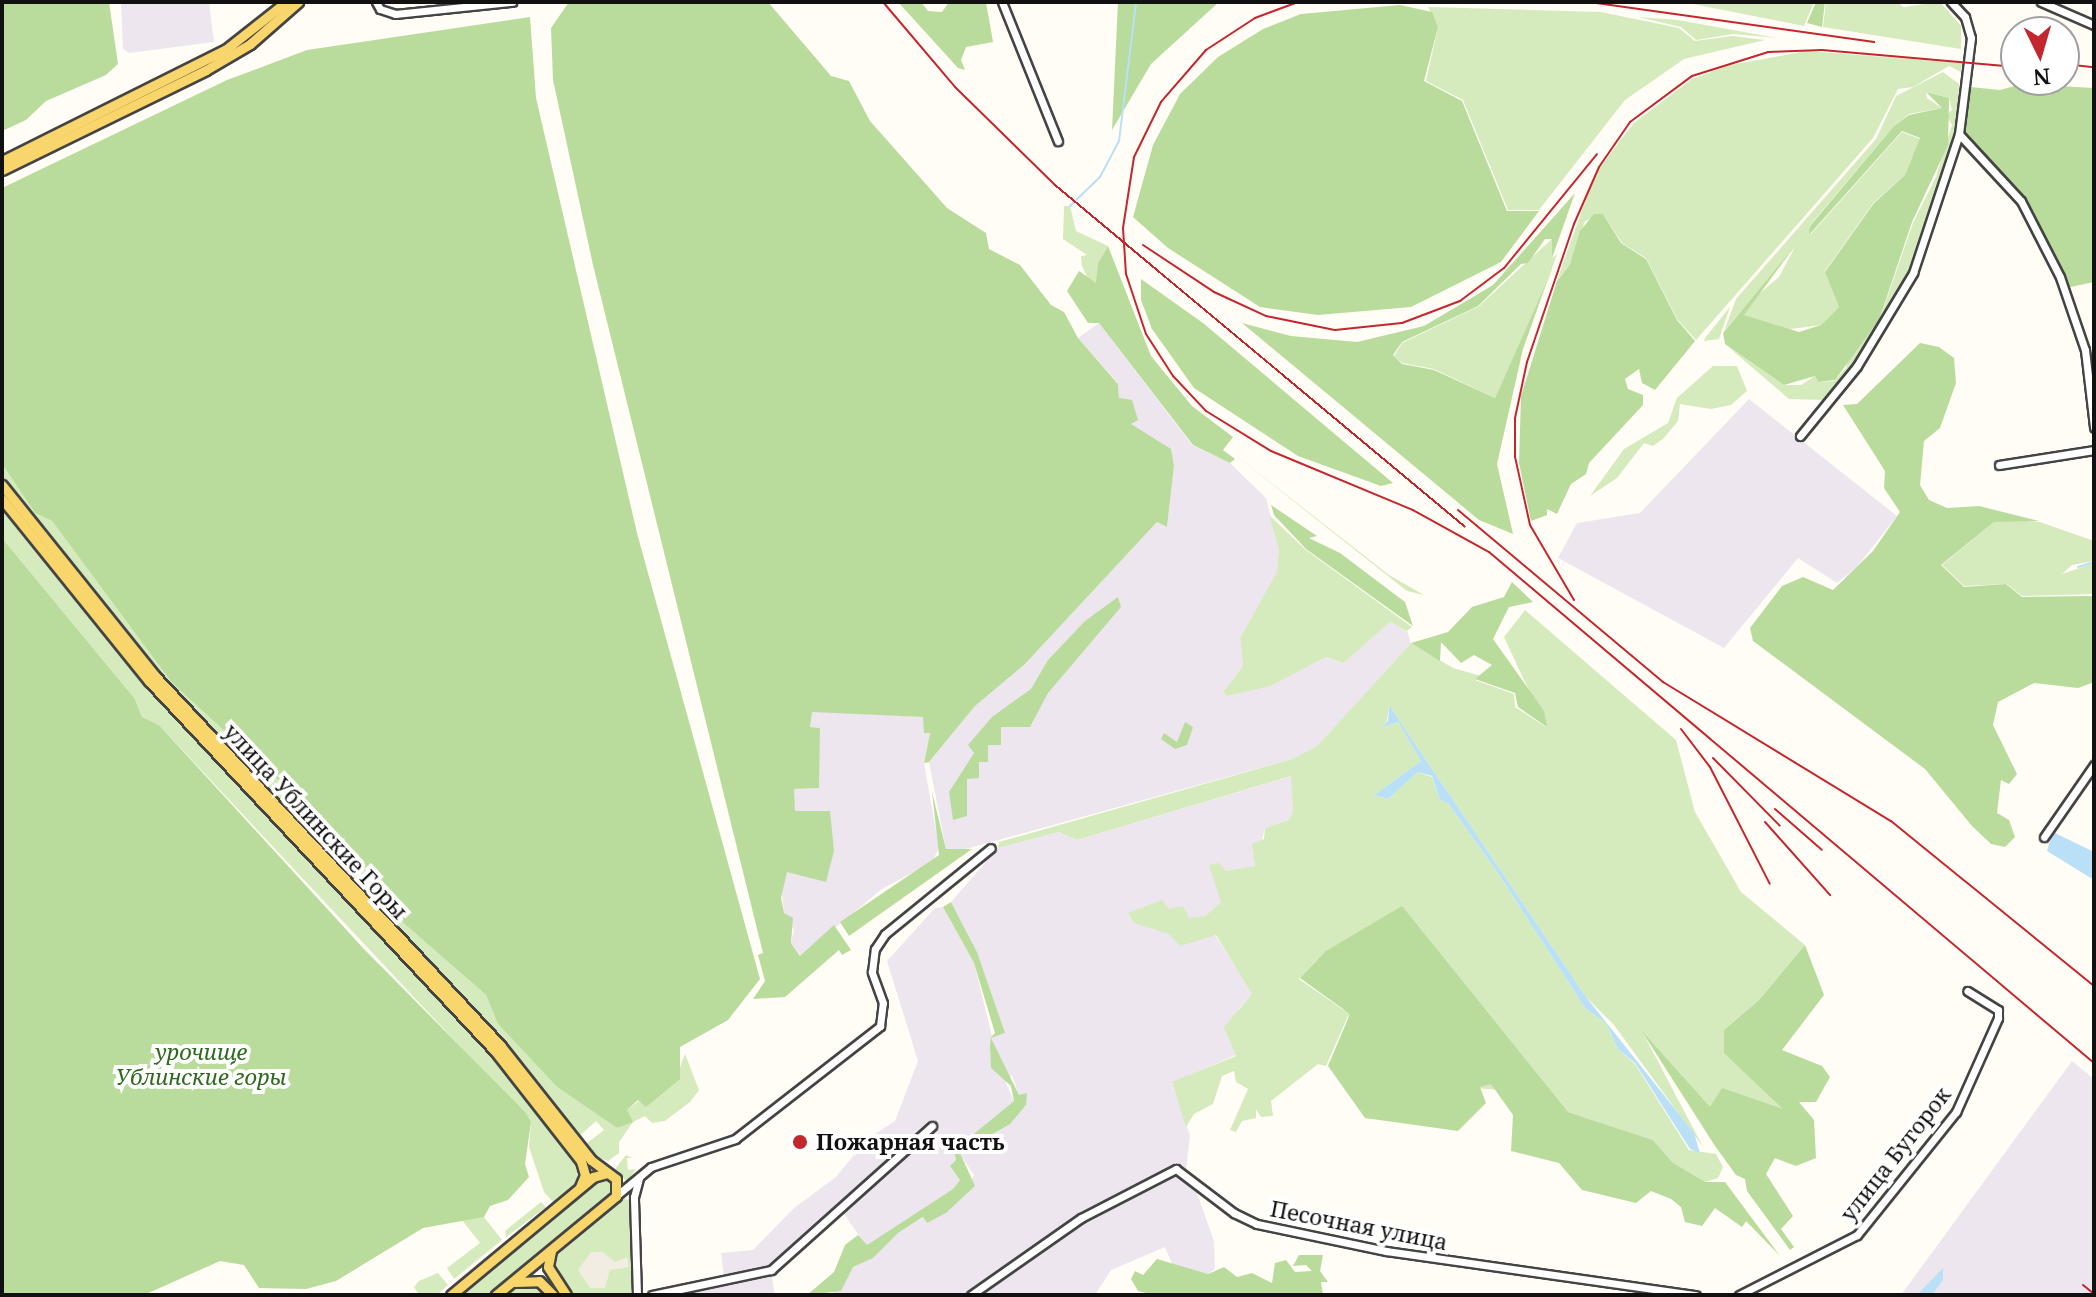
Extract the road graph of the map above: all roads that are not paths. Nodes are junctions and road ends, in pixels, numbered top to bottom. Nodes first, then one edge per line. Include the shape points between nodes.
1 (286, 2) edge
2 (298, 2) edge
3 (376, 2) edge
4 (512, 2) edge
5 (1002, 2) edge
6 (1951, 2) edge
7 (2041, 2) edge
8 (2094, 25) edge
9 (1959, 134) junction
10 (1058, 141) dead end
11 (2, 161) edge
12 (2, 170) edge
13 (2094, 427) edge
14 (1800, 436) dead end
15 (2094, 450) edge
16 (1999, 465) dead end
17 (2, 485) edge
18 (2, 499) edge
19 (2094, 765) edge
20 (2044, 837) dead end
21 (991, 848) dead end
22 (1967, 991) dead end
23 (932, 1126) dead end
24 (640, 1175) junction
25 (613, 1176) junction
26 (580, 1187) junction
27 (626, 1187) junction
28 (616, 1196) junction
29 (634, 1197) junction
30 (551, 1251) junction
31 (511, 1283) junction
32 (451, 1295) edge
33 (496, 1295) edge
34 (553, 1295) edge
35 (566, 1295) edge
36 (637, 1295) edge
37 (652, 1295) edge
38 (971, 1295) edge
39 (1696, 1295) edge
40 (1739, 1295) edge

1 - 11 main road via 225,50
2 - 12 main road via 250,44 206,70
3 - 4 street via 395,14
5 - 10 street
6 - 9 street via 1965,17 1971,38
7 - 8 street
9 - 13 street via 2021,201 2060,277 2085,350
9 - 14 street via 1913,273 1895,310
15 - 16 street
17 - 25 main road, улица Ублинские Горы via 154,675 452,991 591,1160
18 - 26 main road, улица Ублинские Горы via 149,681 495,1051 581,1161 585,1175
19 - 20 street
21 - 24 street via 885,934 875,949 872,972 883,1003 880,1026 726,1145
22 - 40 street, улица Бугорок via 1998,1010 1998,1018 1956,1112 1857,1235
23 - 37 street via 771,1270
24 - 27 street
24 - 29 street
25 - 26 main road via 598,1174
25 - 27 street
25 - 28 main road
26 - 32 main road
27 - 28 street
27 - 29 street
28 - 29 street
28 - 30 main road
29 - 36 street
30 - 31 main road
30 - 35 main road via 548,1267
31 - 33 main road
31 - 34 main road via 539,1281
38 - 39 street, Песочная улица via 1081,1218 1176,1169 1257,1224 1386,1251

